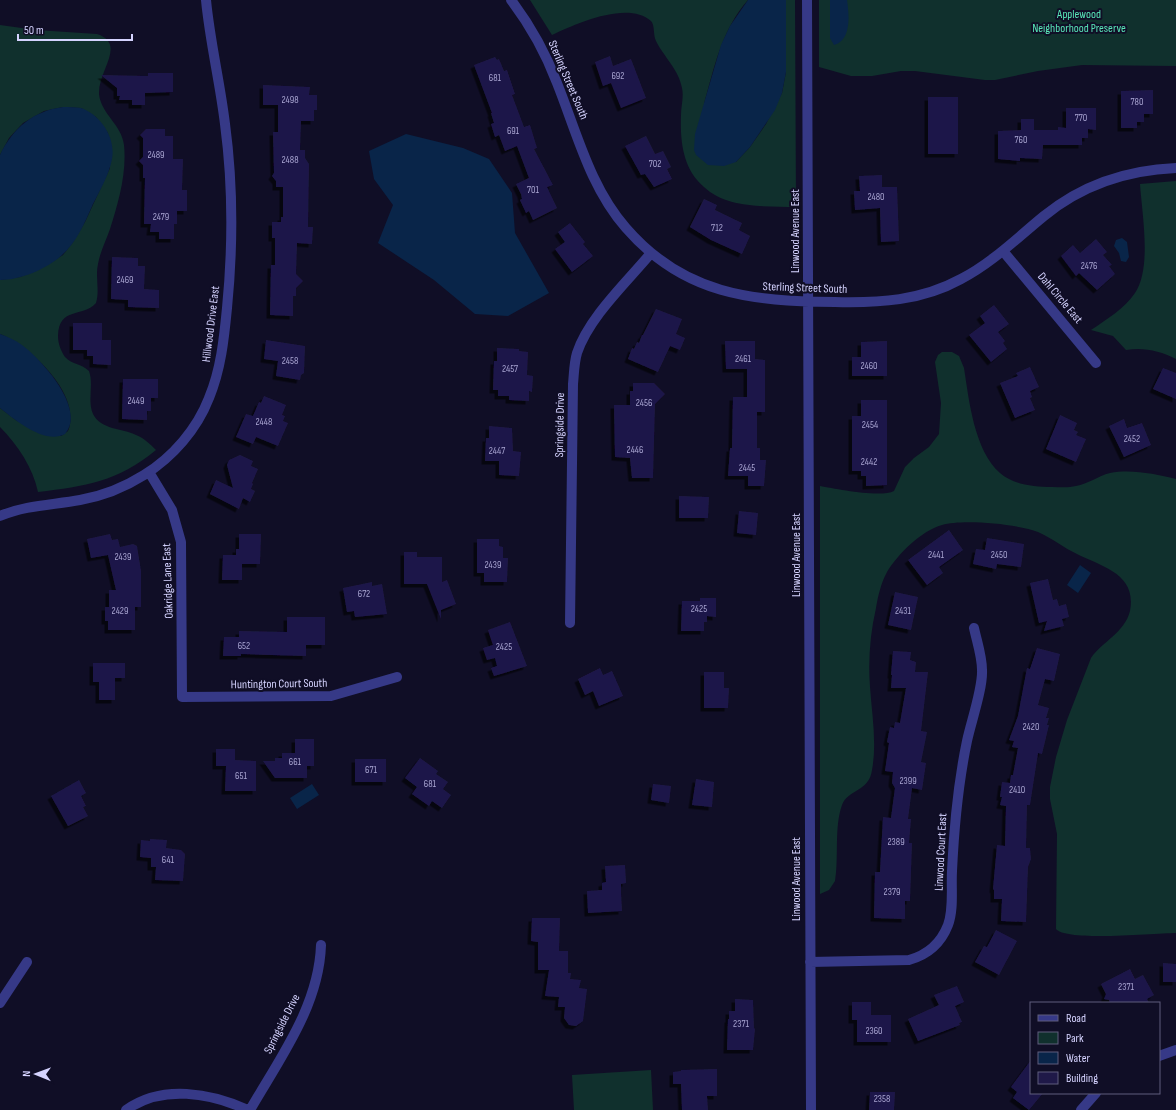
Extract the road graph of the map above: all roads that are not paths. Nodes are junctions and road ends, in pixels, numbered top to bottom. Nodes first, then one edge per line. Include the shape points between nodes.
1 (206, 0) edge
2 (511, 0) edge
3 (807, 0) edge
4 (1176, 168) edge
5 (1003, 251) junction
6 (651, 253) junction
7 (808, 302) junction
8 (1096, 363) dead end
9 (149, 472) junction
10 (0, 516) edge
11 (570, 623) dead end
12 (974, 628) dead end
13 (397, 676) dead end
14 (182, 697) joint
15 (321, 945) dead end
16 (27, 962) dead end
17 (810, 962) junction
18 (0, 1003) edge
19 (1176, 1050) edge
20 (1160, 1056) edge
21 (1095, 1094) edge
22 (126, 1110) edge
23 (249, 1110) edge
24 (810, 1110) edge
25 (1081, 1110) edge

1 - 9 street, Hillwood Drive East via 224,116 229,170 230,269 224,338 214,385 202,412 177,448
2 - 6 street, Sterling Street South via 532,30 548,61 600,191 625,227
3 - 7 street, Linwood Avenue East
4 - 5 street, Sterling Street South via 1130,174 1083,190 1045,215
5 - 7 street, Sterling Street South via 961,279 920,296 878,302
5 - 8 street, Dahl Circle East
6 - 7 street, Sterling Street South via 690,278 723,292 760,299
6 - 11 street, Springside Drive via 596,318 577,355 574,384
7 - 17 street, Linwood Avenue East
9 - 10 street, Hillwood Drive East via 101,495 28,507
9 - 14 street, Oakridge Lane East via 172,510 181,542
12 - 17 street, Linwood Court East via 982,661 982,675 966,742 960,784 951,914 946,930 932,948 923,955 909,960
13 - 14 street, Huntington Court South via 331,696
15 - 23 street, Springside Drive via 316,981 309,1003
16 - 18 street
17 - 24 street, Linwood Avenue East
19 - 20 street
21 - 25 street
22 - 23 street via 150,1098 181,1094 209,1096

